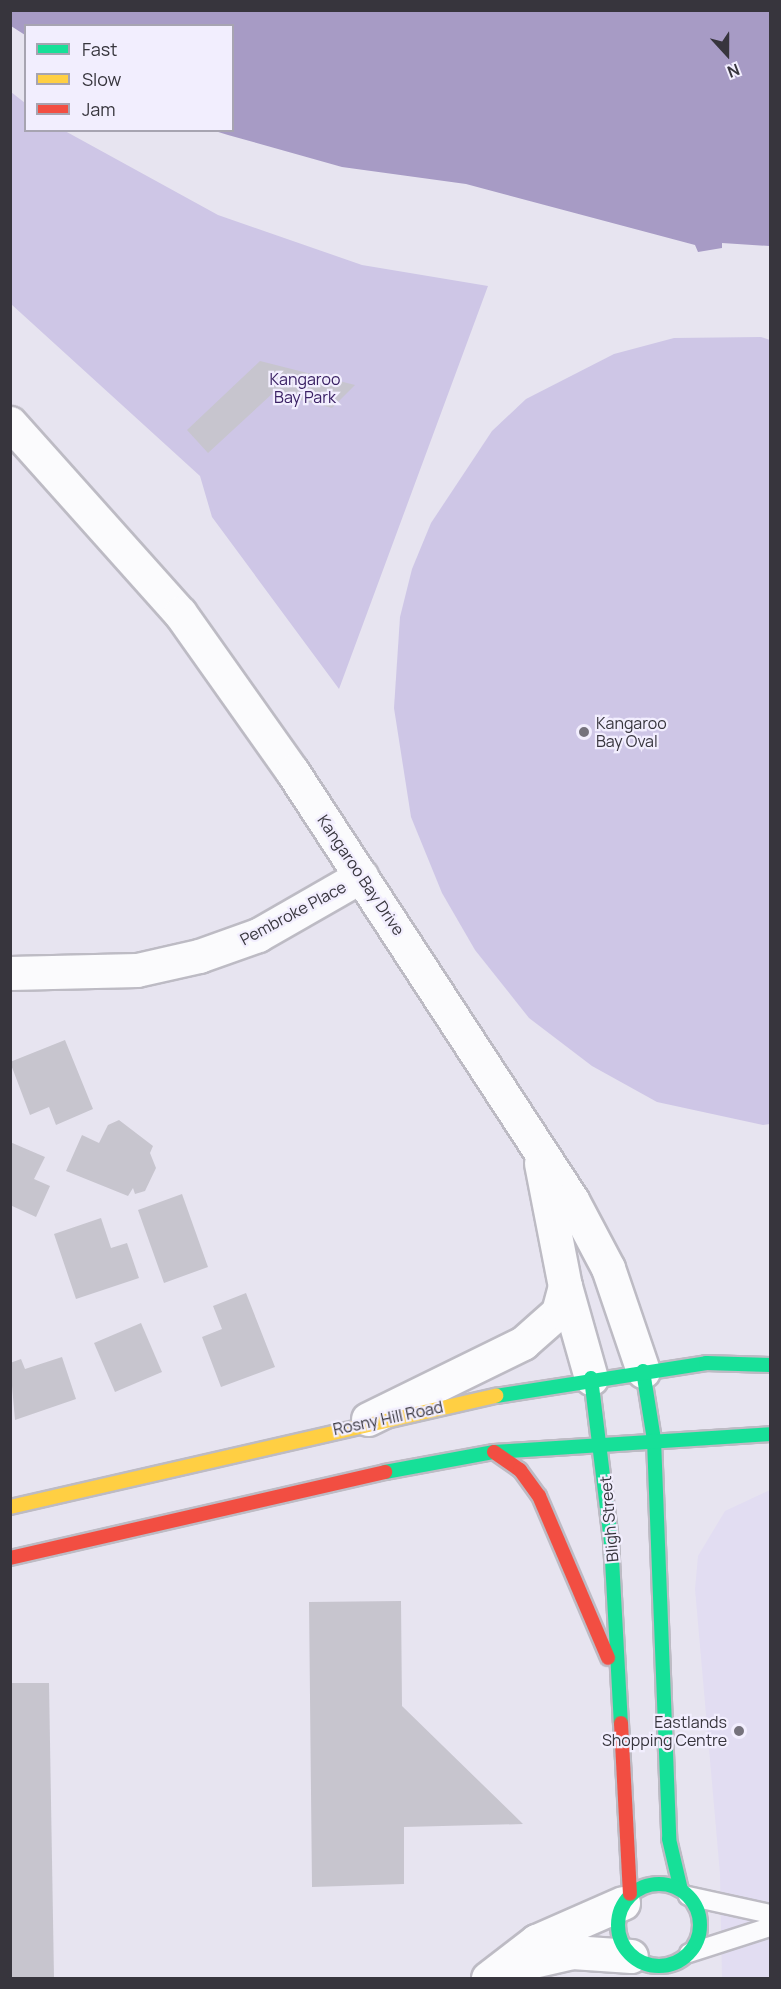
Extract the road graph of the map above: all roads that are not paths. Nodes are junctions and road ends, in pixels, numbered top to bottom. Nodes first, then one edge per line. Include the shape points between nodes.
1 (10, 423) edge
2 (361, 876) junction
3 (10, 973) edge
4 (538, 1150) junction
5 (565, 1286) junction
6 (771, 1365) edge
7 (643, 1371) junction
8 (591, 1378) junction
9 (356, 1425) junction
10 (771, 1434) edge
11 (654, 1440) junction
12 (602, 1443) junction
13 (494, 1452) junction
14 (10, 1507) edge
15 (10, 1558) edge
16 (622, 1708) junction
17 (685, 1893) junction
18 (627, 1899) junction
19 (771, 1914) edge
20 (771, 1927) edge
21 (687, 1956) junction
22 (636, 1965) edge
23 (494, 1974) edge
24 (682, 1978) edge

1 - 2 street, Kangaroo Bay Drive via 180,613
2 - 3 street, Pembroke Place via 258,935 199,956 137,970
2 - 4 street, Kangaroo Bay Drive
4 - 5 street, Bligh Street
4 - 7 street, Kangaroo Bay Drive via 594,1239
5 - 8 street, Bligh Street
5 - 9 street via 554,1317 523,1343
6 - 7 main road, Rosny Hill Road via 706,1364
7 - 8 main road, Rosny Hill Road
7 - 11 main road
8 - 9 main road, Rosny Hill Road
8 - 12 main road, Bligh Street
9 - 14 main road, Rosny Hill Road
10 - 11 main road
11 - 12 main road
11 - 17 main road via 668,1829
12 - 13 main road
12 - 16 main road, Bligh Street
13 - 15 main road via 328,1483
13 - 16 main road via 520,1470 539,1496 598,1628
16 - 18 main road, Bligh Street
17 - 18 main road via 660,1883
17 - 19 lane
17 - 21 main road via 700,1924
18 - 22 main road via 618,1937
18 - 23 street via 536,1941
20 - 21 lane
21 - 22 main road via 655,1966
21 - 24 main road
22 - 23 street via 573,1953

